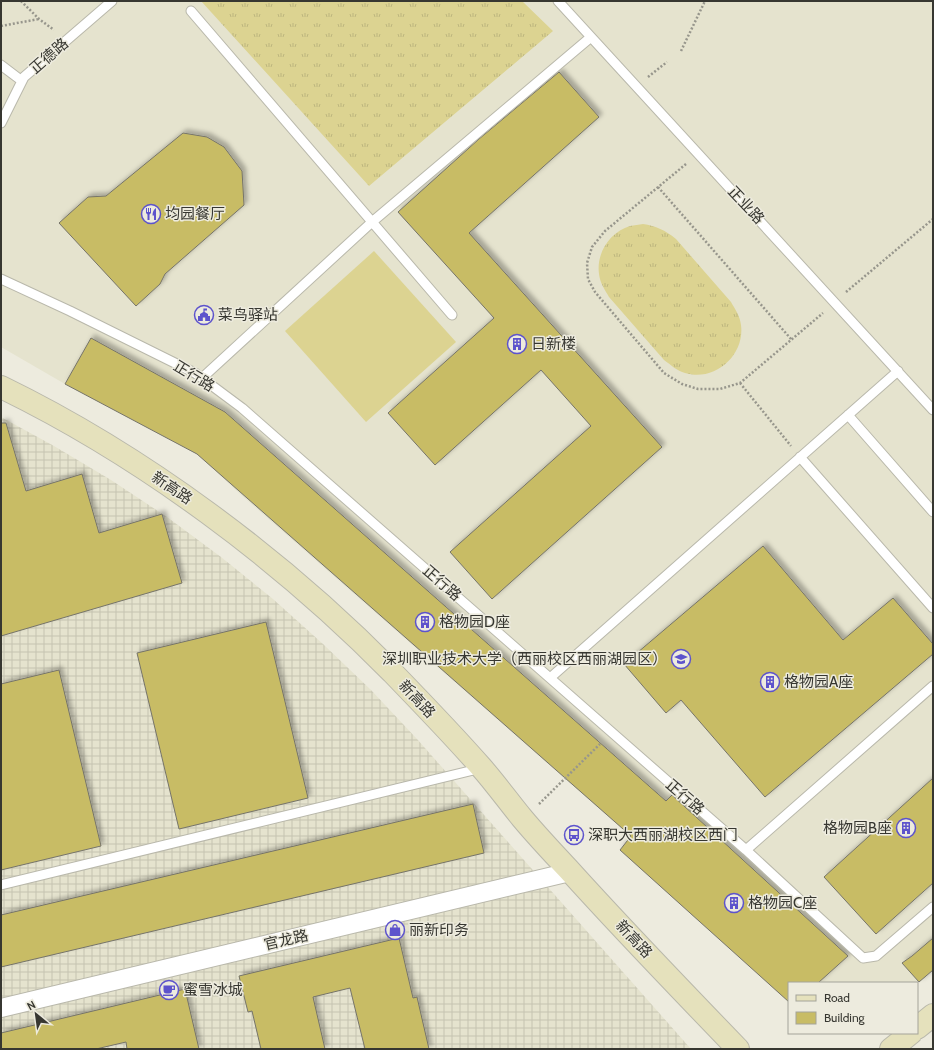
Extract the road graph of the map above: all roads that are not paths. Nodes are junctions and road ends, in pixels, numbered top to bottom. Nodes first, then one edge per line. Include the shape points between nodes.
1 (112, 1) edge
2 (558, 1) edge
3 (191, 11) dead end
4 (591, 37) junction
5 (1, 65) edge
6 (22, 81) junction
7 (1, 123) edge
8 (372, 222) junction
9 (1, 279) edge
10 (452, 315) dead end
11 (898, 371) junction
12 (202, 378) junction
13 (1, 387) edge
14 (933, 410) edge
15 (848, 415) junction
16 (800, 457) junction
17 (933, 512) edge
18 (933, 608) edge
19 (550, 678) junction
20 (933, 686) edge
21 (482, 768) junction
22 (746, 850) junction
23 (570, 872) junction
24 (1, 885) edge
25 (933, 907) edge
26 (1, 1008) edge
27 (933, 1015) edge
28 (918, 1027) edge
29 (910, 1034) edge
30 (738, 1049) edge
31 (891, 1049) edge

1 - 6 lane, 正德路
2 - 4 lane, 正业路
3 - 8 lane
4 - 8 lane
4 - 11 lane, 正业路
5 - 6 lane
6 - 7 lane, 正德路
8 - 10 lane
8 - 12 lane
9 - 12 lane, 正行路
11 - 14 lane, 正业路
11 - 15 lane
12 - 19 lane, 正行路 via 242,408
13 - 21 street, 新高路 via 68,422 126,457 238,536 291,578 342,624 391,671
15 - 16 lane
15 - 17 lane
16 - 18 lane
16 - 19 lane
19 - 22 lane, 正行路
20 - 22 lane
21 - 23 street, 新高路
21 - 24 lane
22 - 25 lane, 正行路 via 863,958 876,956
23 - 26 street, 官龙路
23 - 30 street, 新高路
27 - 28 street
29 - 31 street

